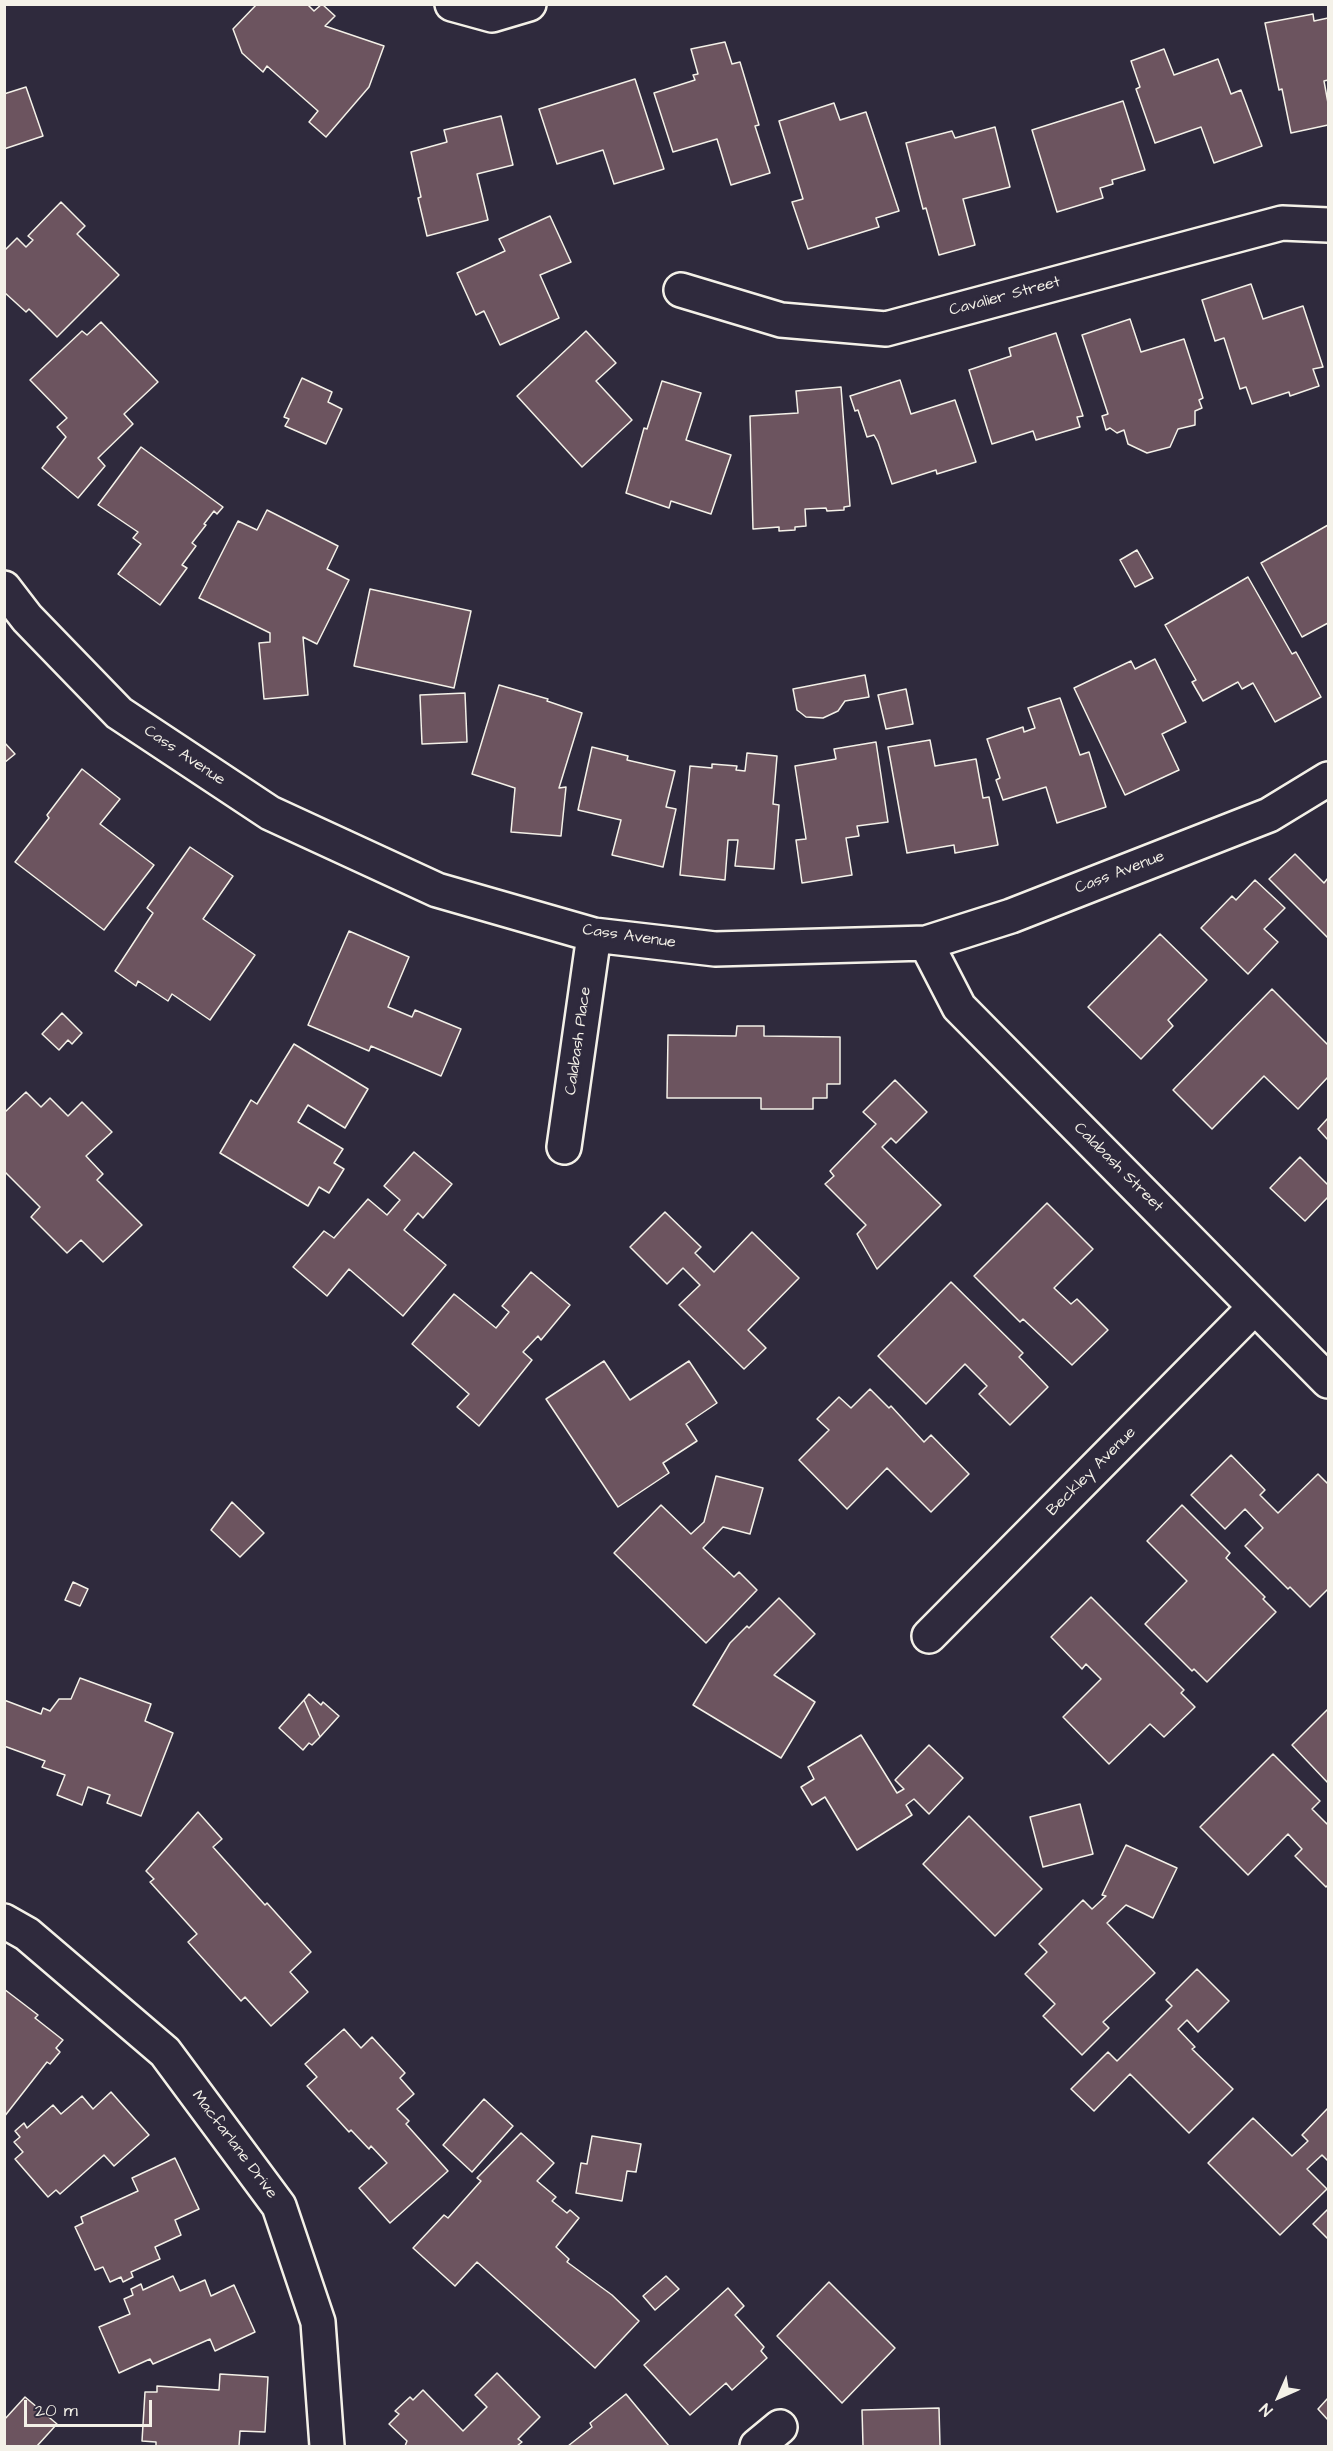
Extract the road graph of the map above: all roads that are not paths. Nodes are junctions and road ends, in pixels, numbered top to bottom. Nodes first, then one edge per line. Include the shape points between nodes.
1 (452, 4) edge
2 (529, 4) edge
3 (1329, 225) edge
4 (681, 290) dead end
5 (4, 588) edge
6 (1329, 779) edge
7 (594, 935) junction
8 (926, 943) junction
9 (564, 1147) dead end
10 (1255, 1308) junction
11 (1329, 1380) edge
12 (929, 1636) dead end
13 (4, 1921) edge
14 (327, 2446) edge

1 - 2 street via 492,15
3 - 4 street, Cavalier Street via 1282,223 886,329 781,320
5 - 7 street, Cass Avenue via 27,618 119,713 270,813 436,890
6 - 8 street, Cass Avenue via 1269,815 1011,916
7 - 8 street, Cass Avenue via 715,948
7 - 9 street, Calabash Place
8 - 10 street, Calabash Street via 959,1007
10 - 11 street, Calabash Street
10 - 12 street, Beckley Avenue
13 - 14 street, Macfarlane Drive via 27,1934 165,2052 279,2206 318,2322

